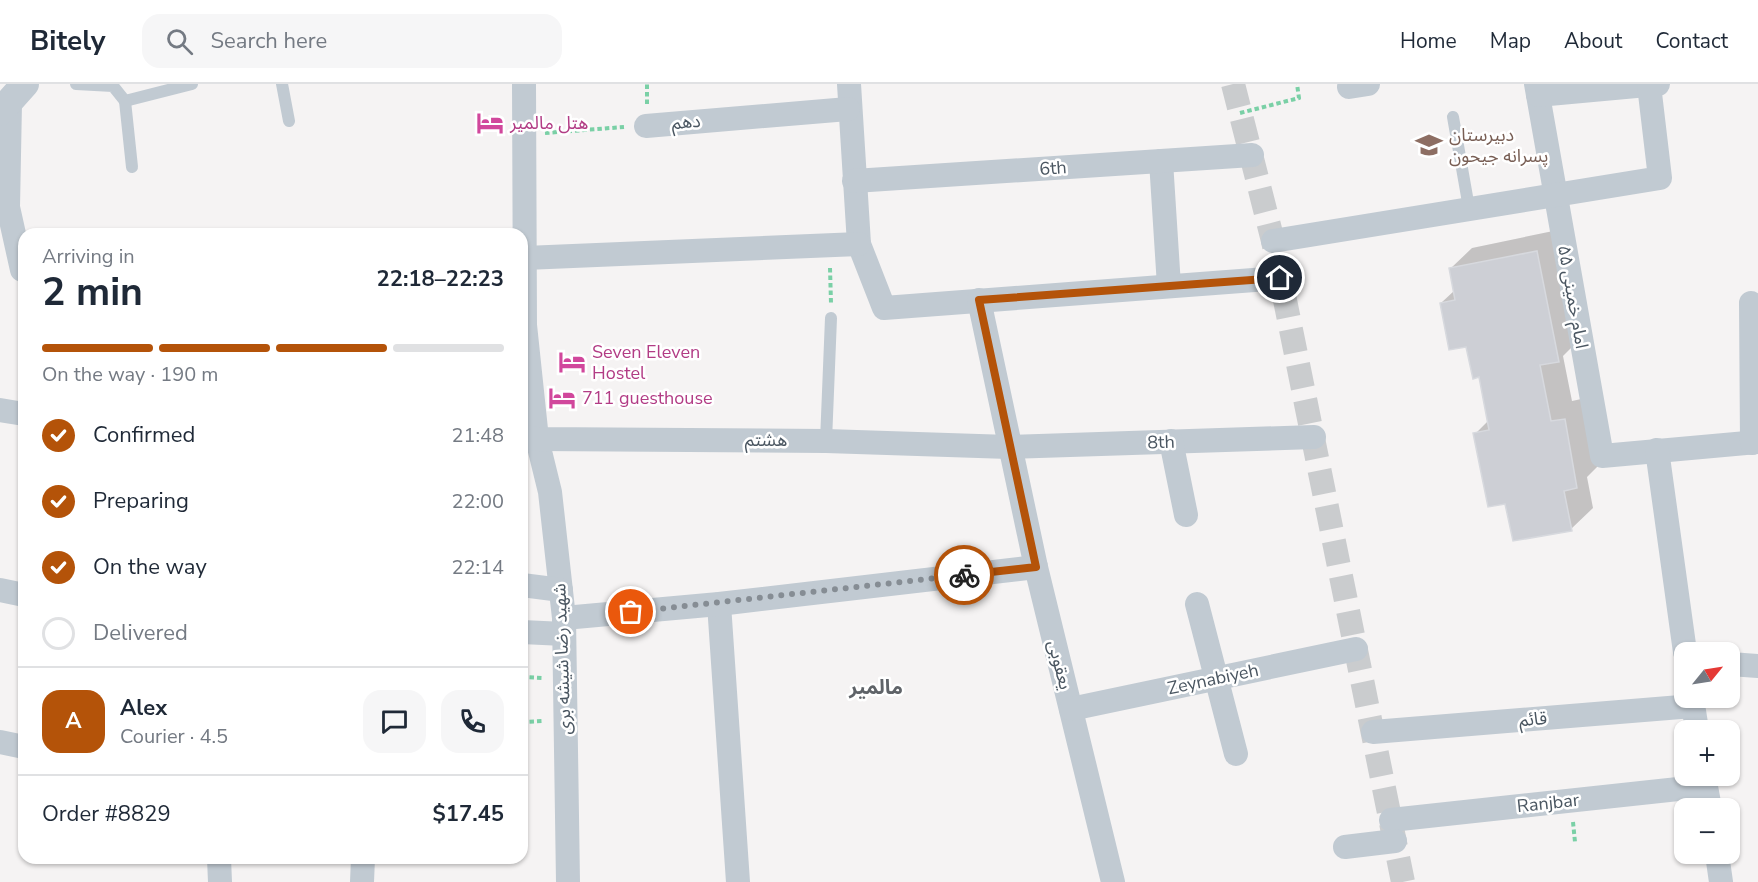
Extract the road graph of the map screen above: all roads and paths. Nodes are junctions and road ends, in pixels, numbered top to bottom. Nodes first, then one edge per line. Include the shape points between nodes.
1 (76, 84) edge
2 (192, 84) edge
3 (282, 84) edge
4 (524, 84) edge
5 (849, 84) edge
6 (1297, 84) edge
7 (1658, 84) edge
8 (1649, 85) edge
9 (1537, 89) edge
10 (12, 100) edge
11 (125, 100) junction
12 (848, 110) junction
13 (1240, 113) dead end
14 (1453, 117) dead end
15 (289, 121) dead end
16 (646, 126) joint
17 (524, 135) junction
18 (1252, 155) dead end
19 (1161, 161) junction
20 (132, 167) dead end
21 (854, 181) junction
22 (1555, 193) junction
23 (1469, 208) junction
24 (525, 228) edge
25 (1273, 241) dead end
26 (859, 244) junction
27 (830, 245) junction
28 (528, 258) edge
29 (15, 269) edge
30 (1280, 278) dead end
31 (1169, 286) junction
32 (979, 300) junction
33 (1750, 303) dead end
34 (831, 318) joint
35 (0, 410) edge
36 (18, 413) edge
37 (528, 418) edge
38 (529, 437) edge
39 (1314, 437) dead end
40 (826, 441) junction
41 (1171, 441) junction
42 (1755, 442) edge
43 (1009, 447) junction
44 (1657, 450) junction
45 (1186, 515) dead end
46 (1036, 567) junction
47 (528, 586) edge
48 (0, 590) edge
49 (561, 590) junction
50 (18, 594) edge
51 (719, 604) junction
52 (1197, 604) dead end
53 (564, 626) junction
54 (528, 631) edge
55 (1684, 642) edge
56 (1356, 649) dead end
57 (1740, 665) edge
58 (1758, 666) edge
59 (1216, 678) junction
60 (1674, 704) edge
61 (1071, 709) junction
62 (1372, 732) dead end
63 (0, 742) edge
64 (18, 746) edge
65 (1236, 754) dead end
66 (1707, 790) edge
67 (1345, 847) dead end
68 (219, 864) edge
69 (363, 864) edge
70 (1718, 864) edge
71 (220, 882) edge
72 (362, 882) edge
73 (568, 882) edge
74 (738, 882) edge
75 (1113, 882) edge
76 (1721, 882) edge

1 - 11 lane via 113,86
2 - 11 lane
3 - 15 lane
4 - 17 street, شهید رضا شیشه بری
5 - 12 street
6 - 13 path via 1299,98
7 - 8 street
8 - 9 street
8 - 22 street via 1660,178
9 - 22 street, امام خمینی ۵۵
10 - 29 street via 8,207
11 - 20 lane
12 - 16 street, دهم
12 - 21 street
14 - 23 lane
16 - 17 path, دهم
17 - 24 street, شهید رضا شیشه بری
18 - 19 street, 6th
19 - 21 street, 6th
19 - 31 street
21 - 26 street
22 - 23 street
22 - 44 street, امام خمینی ۵۵ via 1602,456
23 - 25 street
26 - 27 street
26 - 32 street via 884,308
27 - 28 street
27 - 34 path
30 - 31 street
31 - 32 street
32 - 43 street, یعقوبی
33 - 42 street
34 - 40 lane
35 - 36 street
37 - 38 street, شهید رضا شیشه بری
38 - 40 street, هشتم
38 - 49 street, شهید رضا شیشه بری via 550,492
39 - 41 street, 8th
40 - 43 street, هشتم
41 - 43 street, 8th
41 - 45 street
42 - 44 street
43 - 46 street, یعقوبی
44 - 55 street
46 - 51 street
46 - 61 street, یعقوبی
47 - 49 street
48 - 50 street
49 - 53 street, شهید رضا شیشه بری
51 - 53 street
51 - 74 street
52 - 59 street
53 - 54 street
53 - 73 street, شهید رضا شیشه بری
56 - 59 street, Zeynabiyeh
57 - 58 street
59 - 61 street, Zeynabiyeh
59 - 65 street
60 - 62 street, قائم
61 - 75 street, یعقوبی
63 - 64 street
66 - 67 street, Ranjbar via 1393,830
68 - 71 street
69 - 72 street
70 - 76 street

